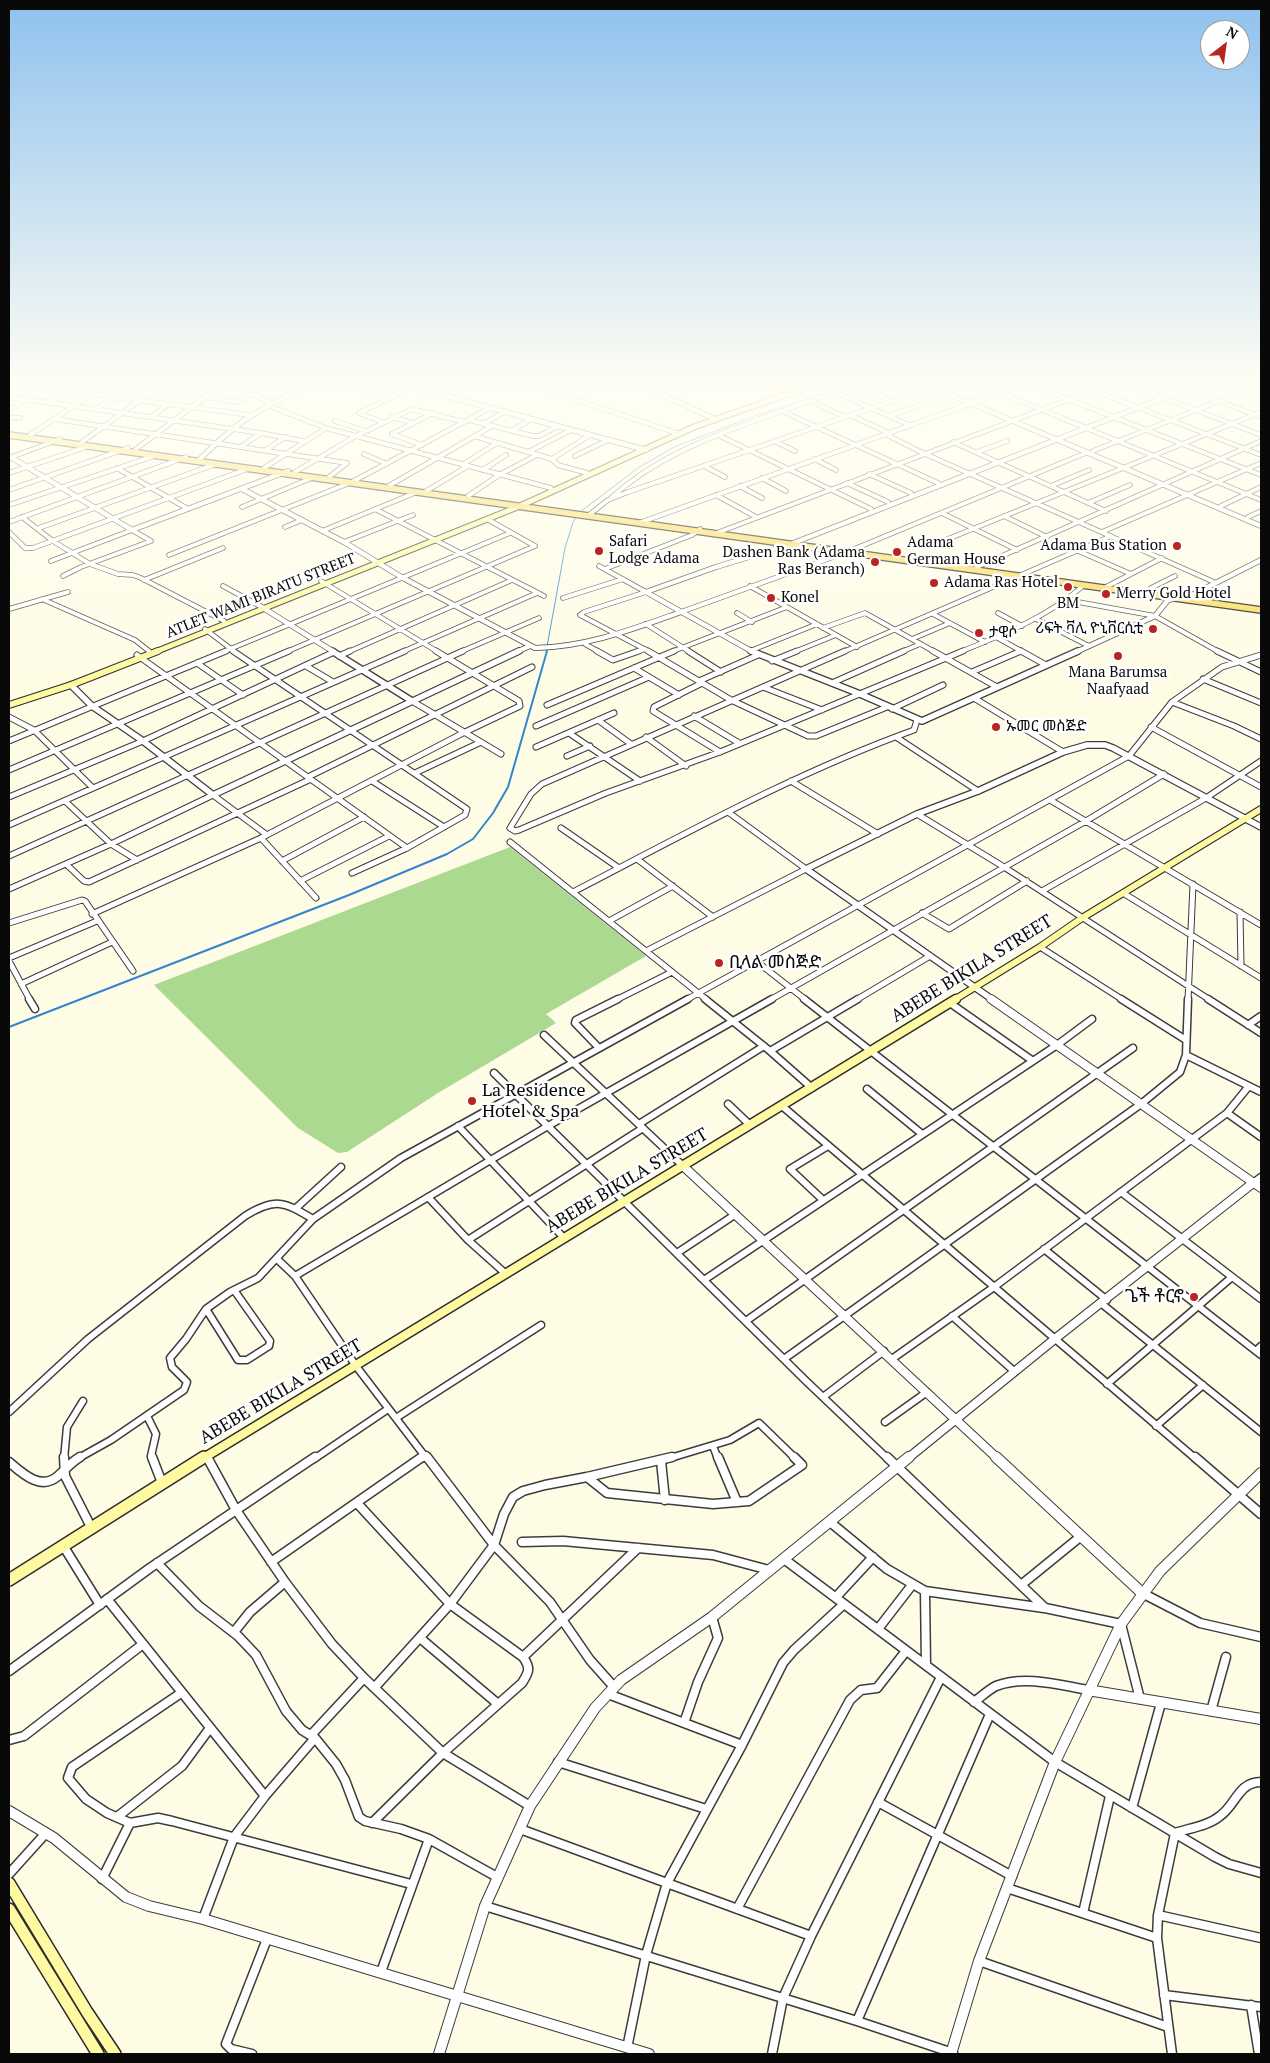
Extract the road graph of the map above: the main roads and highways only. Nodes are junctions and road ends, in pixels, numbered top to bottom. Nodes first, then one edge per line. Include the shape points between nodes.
1 (377, 484) edge
2 (560, 484) edge
3 (563, 484) edge
4 (389, 486) junction
5 (422, 492) junction
6 (519, 504) junction
7 (432, 539) junction
8 (849, 551) junction
9 (1023, 575) junction
10 (1106, 587) junction
11 (1178, 597) junction
12 (262, 608) junction
13 (1261, 608) edge
14 (207, 630) junction
15 (139, 656) junction
16 (9, 703) edge
17 (1261, 809) edge
18 (9, 1580) edge
19 (9, 1883) edge
20 (14, 1896) edge
21 (9, 1910) edge
22 (98, 2054) edge
23 (115, 2054) edge

1 - 4 main road
2 - 6 main road
3 - 6 main road
4 - 5 main road
4 - 5 main road
5 - 6 main road
5 - 6 main road
6 - 7 main road, ATLET WAMI BIRATU STREET
6 - 7 main road, ATLET WAMI BIRATU STREET
6 - 8 main road
7 - 12 main road, ATLET WAMI BIRATU STREET
8 - 9 main road
8 - 9 main road
9 - 10 main road
9 - 10 main road
10 - 11 main road
10 - 11 main road
11 - 13 main road
12 - 14 main road, ATLET WAMI BIRATU STREET
12 - 14 main road, ATLET WAMI BIRATU STREET
14 - 15 main road, ATLET WAMI BIRATU STREET
14 - 15 main road, ATLET WAMI BIRATU STREET
15 - 16 main road, ATLET WAMI BIRATU STREET
15 - 16 main road, ATLET WAMI BIRATU STREET via 71,685
17 - 18 main road, ABEBE BIKILA STREET
19 - 20 main road
20 - 23 main road
21 - 22 main road

